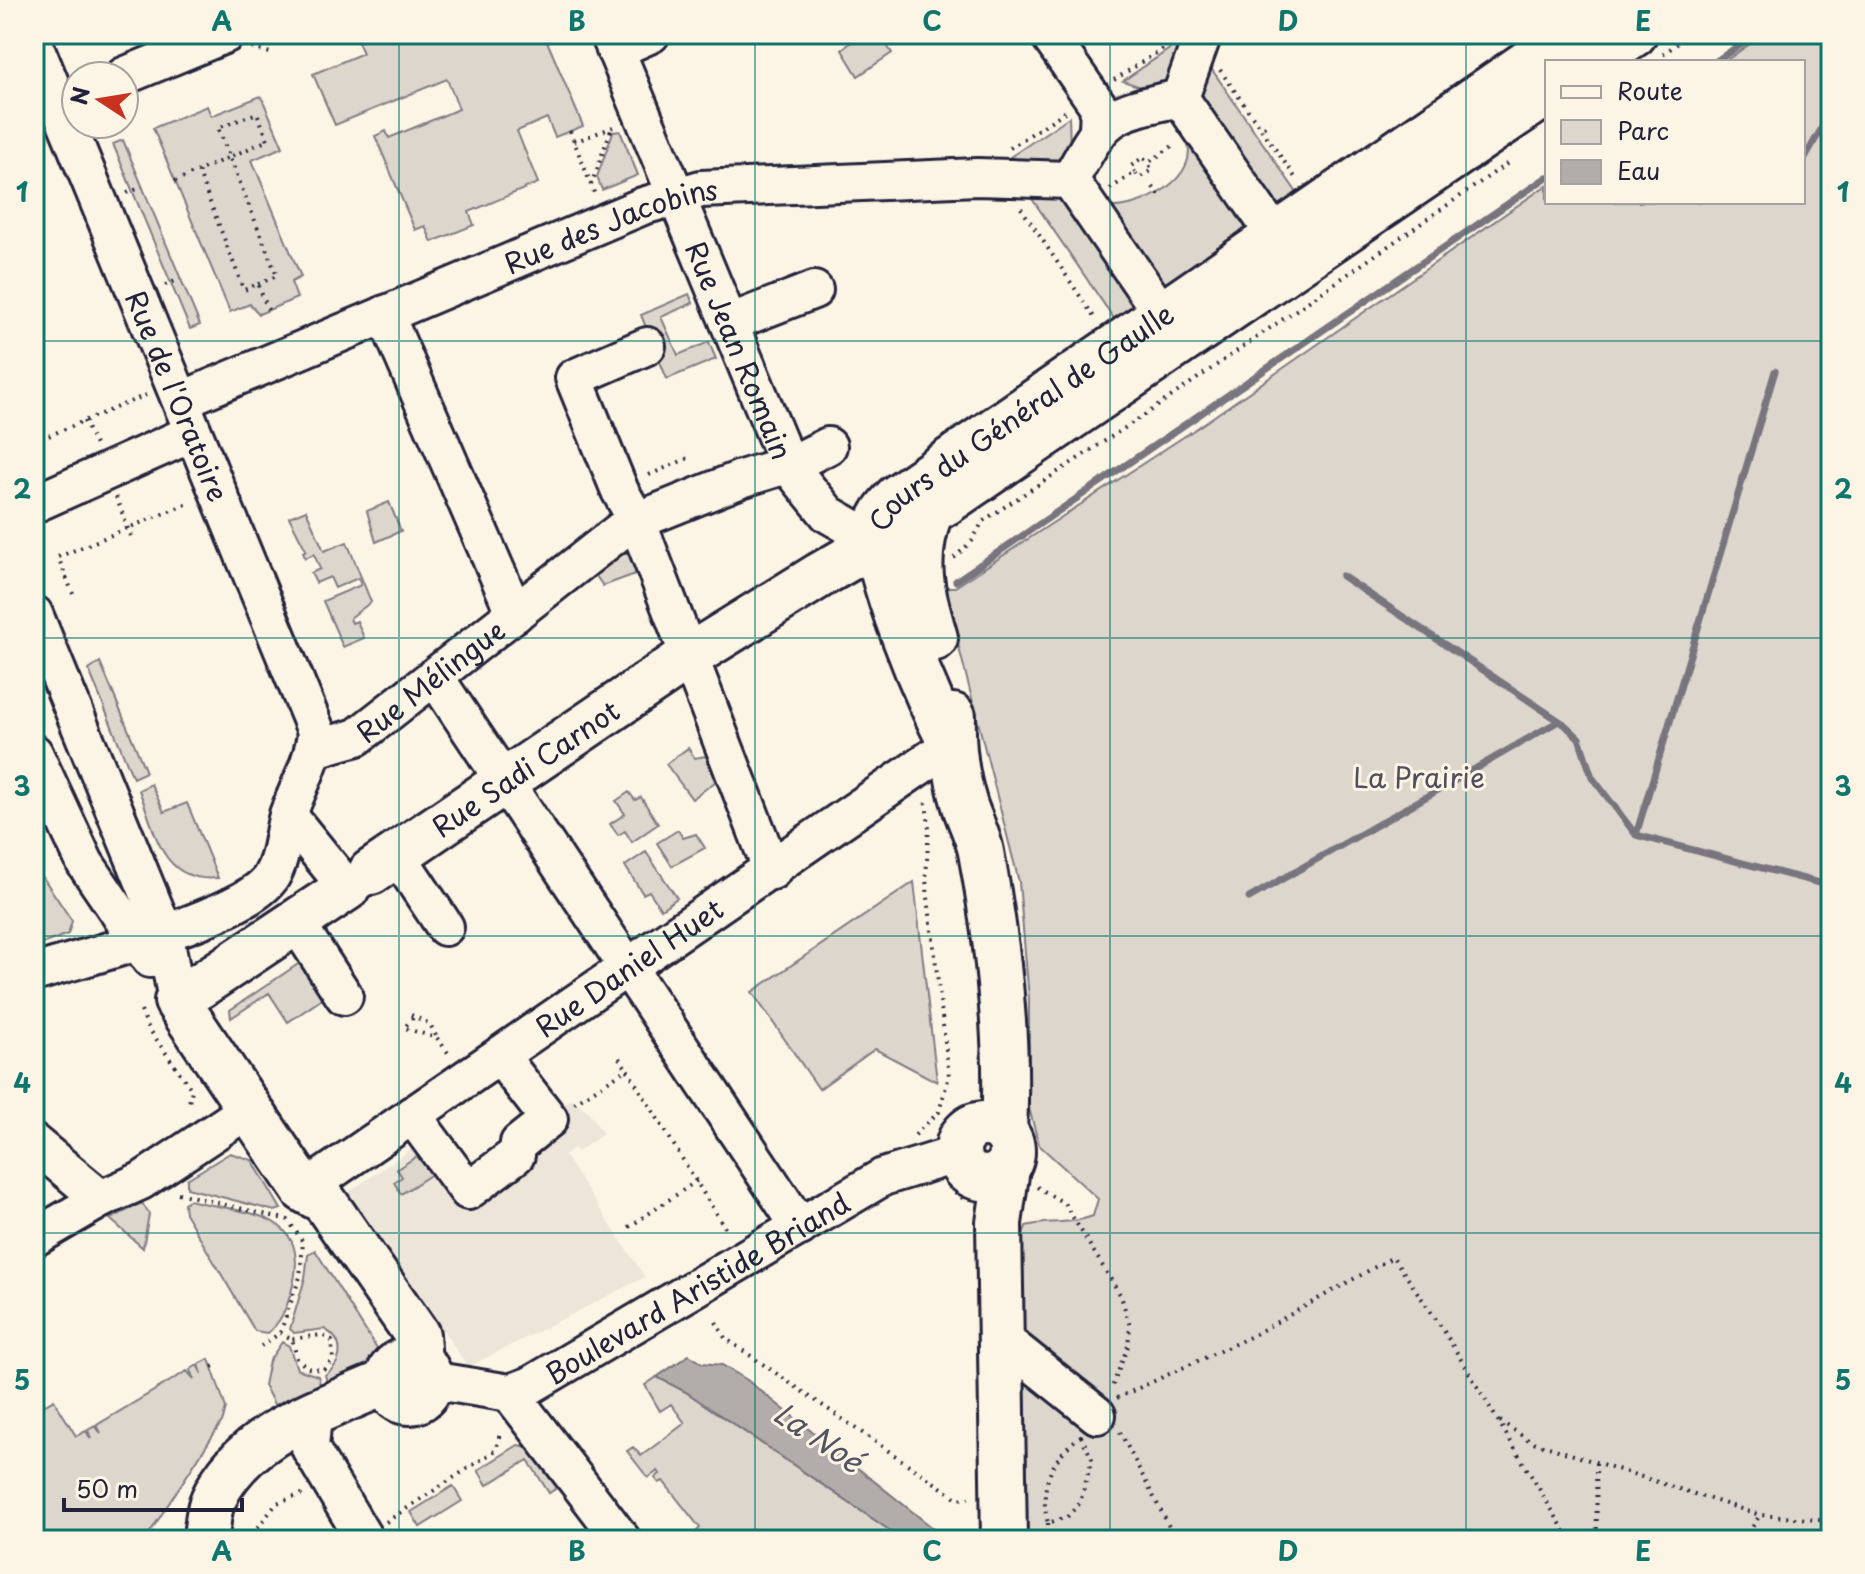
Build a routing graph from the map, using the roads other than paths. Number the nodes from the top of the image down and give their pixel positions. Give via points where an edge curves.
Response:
1 (651, 34) edge
2 (1048, 34) edge
3 (1569, 34) edge
4 (238, 40) edge
5 (612, 42) edge
6 (34, 44) edge
7 (1647, 44) edge
8 (1195, 45) edge
9 (1598, 60) edge
10 (140, 71) edge
11 (1545, 94) edge
12 (1180, 98) junction
13 (56, 105) edge
14 (1101, 107) junction
15 (1070, 180) junction
16 (676, 196) junction
17 (1285, 249) junction
18 (814, 290) dead end
19 (385, 314) junction
20 (729, 323) junction
21 (1171, 328) junction
22 (647, 346) dead end
23 (165, 397) junction
24 (186, 436) dead end
25 (828, 446) dead end
26 (788, 465) junction
27 (34, 504) edge
28 (930, 512) junction
29 (637, 521) junction
30 (877, 542) junction
31 (34, 614) edge
32 (515, 614) junction
33 (688, 657) junction
34 (435, 677) junction
35 (952, 744) junction
36 (315, 749) junction
37 (34, 753) edge
38 (503, 784) junction
39 (288, 815) junction
40 (772, 871) junction
41 (372, 872) junction
42 (296, 922) junction
43 (445, 927) dead end
44 (151, 935) junction
45 (629, 968) junction
46 (34, 973) edge
47 (344, 996) dead end
48 (159, 1006) junction
49 (500, 1056) junction
50 (249, 1109) junction
51 (412, 1115) junction
52 (34, 1143) edge
53 (984, 1173) junction
54 (101, 1199) junction
55 (303, 1209) junction
56 (800, 1227) junction
57 (34, 1238) edge
58 (995, 1312) junction
59 (408, 1377) junction
60 (510, 1393) junction
61 (1108, 1410) road end
62 (312, 1432) junction
63 (984, 1504) edge
64 (353, 1520) edge
65 (219, 1539) edge
66 (622, 1540) edge

1 - 5 street
2 - 14 street
3 - 17 main road, Cours du Général de Gaulle
4 - 10 street
5 - 16 street, Rue Jean Romain
6 - 13 street, Rue de l'Oratoire
7 - 9 main road
8 - 12 street
11 - 17 main road, Cours du Général de Gaulle
12 - 14 street
12 - 17 street
13 - 23 street, Rue de l'Oratoire
14 - 15 street
15 - 16 street, Rue des Jacobins via 977,177 701,189
15 - 21 street
16 - 19 street, Rue des Jacobins
16 - 20 street, Rue Jean Romain
17 - 21 main road, Cours du Général de Gaulle
18 - 20 street
19 - 23 street, Rue des Jacobins
19 - 32 street
20 - 26 street, Rue Jean Romain
21 - 28 main road, Cours du Général de Gaulle
21 - 30 main road, Cours du Général de Gaulle via 897,497 883,512
22 - 29 street via 574,378
23 - 36 street, Rue de l'Oratoire via 307,702 316,731
24 - 27 street
25 - 26 street, Rue Mélingue
26 - 29 street, Rue Mélingue
26 - 30 street, Rue Jean Romain via 828,514
28 - 30 main road, Cours du Général de Gaulle
28 - 35 main road via 920,541 918,579 953,703
29 - 32 street, Rue Mélingue
29 - 33 street
30 - 33 main road, Rue Sadi Carnot
30 - 35 main road via 938,721
31 - 44 street
32 - 34 street, Rue Mélingue
33 - 38 main road, Rue Sadi Carnot
33 - 40 street
34 - 36 street, Rue Mélingue via 357,737
34 - 38 street
35 - 40 street, Rue Daniel Huet
35 - 53 main road via 980,848 997,954 1006,1099
36 - 39 street
37 - 44 street via 96,883
38 - 41 main road, Rue Sadi Carnot
38 - 45 street
39 - 41 street
39 - 44 street via 273,875 258,891 206,917
40 - 45 street, Rue Daniel Huet
41 - 42 main road, Rue Sadi Carnot
41 - 43 street
42 - 47 street
42 - 48 main road, Rue Sadi Carnot
44 - 46 street
44 - 48 street
45 - 49 street, Rue Daniel Huet
45 - 56 street
48 - 50 main road
49 - 51 street, Rue Daniel Huet
49 - 51 street via 549,1119 468,1191
50 - 54 street via 141,1181
50 - 55 main road
51 - 55 street, Rue Daniel Huet
52 - 54 street
53 - 56 street, Boulevard Aristide Briand via 883,1177
53 - 58 main road
54 - 57 street
55 - 59 main road via 324,1201 417,1335
56 - 60 street, Boulevard Aristide Briand
58 - 61 street
58 - 63 main road
59 - 60 street, Boulevard Aristide Briand
59 - 62 main road via 392,1412
60 - 66 street
62 - 64 street
62 - 65 main road via 239,1498

